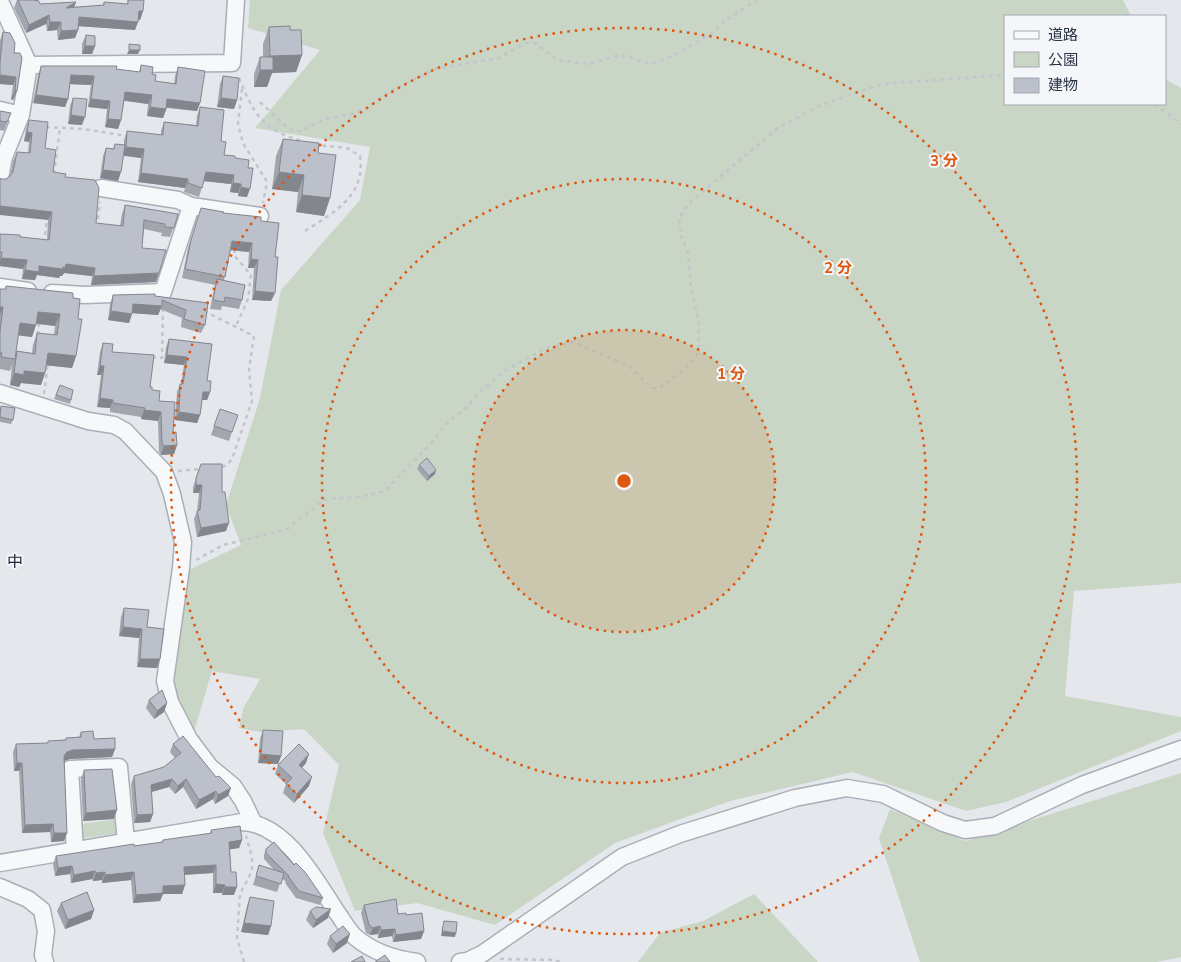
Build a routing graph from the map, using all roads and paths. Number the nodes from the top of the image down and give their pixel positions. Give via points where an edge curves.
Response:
1 (236, 0) edge
2 (756, 0) edge
3 (0, 1) edge
4 (232, 63) junction
5 (29, 65) junction
6 (1004, 76) edge
7 (242, 88) junction
8 (260, 102) dead end
9 (1156, 105) edge
10 (0, 110) edge
11 (21, 115) junction
12 (1181, 124) edge
13 (43, 126) edge
14 (60, 128) junction
15 (132, 137) edge
16 (304, 142) edge
17 (311, 144) edge
18 (53, 176) edge
19 (0, 178) edge
20 (102, 188) joint
21 (191, 206) junction
22 (48, 214) edge
23 (260, 216) joint
24 (305, 231) dead end
25 (96, 236) edge
26 (44, 243) edge
27 (235, 246) edge
28 (0, 287) edge
29 (163, 292) junction
30 (199, 309) edge
31 (39, 321) edge
32 (236, 326) junction
33 (38, 341) edge
34 (143, 356) edge
35 (48, 361) edge
36 (0, 393) edge
37 (42, 407) junction
38 (220, 467) edge
39 (201, 469) edge
40 (164, 472) junction
41 (181, 568) junction
42 (1181, 750) edge
43 (248, 822) junction
44 (126, 842) junction
45 (75, 851) junction
46 (0, 863) edge
47 (0, 888) edge
48 (482, 954) junction
49 (45, 962) edge
50 (244, 962) edge
51 (417, 962) edge
52 (460, 962) edge
53 (561, 962) edge

1 - 4 street
2 - 8 path via 714,32 673,56 652,63 621,56 589,64 557,60 531,42 499,58 435,69 384,94 367,108 325,119 301,131 287,128
3 - 5 street
4 - 5 street
4 - 7 path
5 - 11 street
6 - 41 path via 881,84 818,106 778,128 689,203 680,218 681,236 688,253 690,287 699,323 698,354 685,369 659,388 652,388 630,368 574,342 546,348 506,370 482,390 385,491 359,497 325,499 286,530 223,544
7 - 16 path via 255,113 271,129
7 - 23 path via 238,124 243,143 267,182
9 - 12 path
10 - 11 street
11 - 19 street via 4,158
13 - 14 path
14 - 15 path
14 - 18 path
17 - 24 path via 347,148 360,156 362,168 350,197 332,214
20 - 21 street via 178,200
20 - 25 path
21 - 23 street
21 - 29 street
22 - 26 path
27 - 32 path via 234,255 251,275 248,299
28 - 29 street via 85,295
29 - 34 path via 162,358
30 - 32 path
31 - 33 path
32 - 38 path via 254,336 249,369 252,401 232,459 227,466
35 - 37 path
36 - 37 street
37 - 40 street via 114,425 125,431
39 - 40 path
40 - 41 street via 183,542
41 - 43 street via 165,681 170,702 189,739 210,767 233,786 243,801
42 - 48 street via 1082,786 996,826 964,830 942,823 883,794 847,788 795,798 680,834 622,857
43 - 44 street
43 - 50 path via 252,871 240,894 237,938
43 - 51 street via 288,844 352,934 385,955
44 - 45 street
44 - 45 street via 119,767 70,769
45 - 46 street
47 - 49 street via 28,899 42,910 46,932
48 - 52 street
48 - 53 path via 490,959

